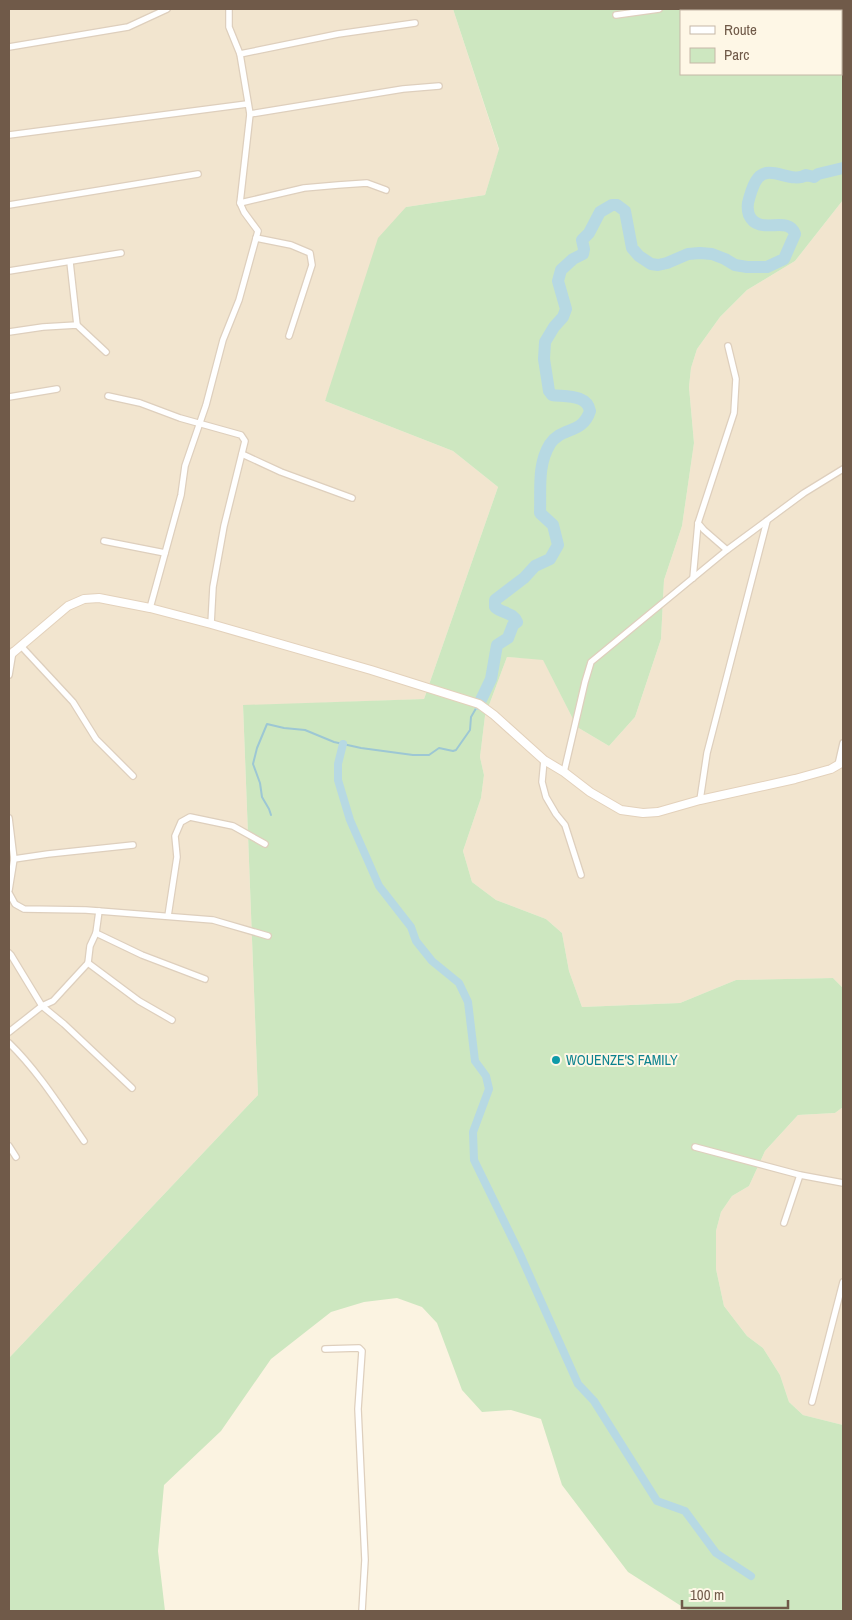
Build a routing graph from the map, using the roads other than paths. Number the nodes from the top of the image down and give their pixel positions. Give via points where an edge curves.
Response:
1 (167, 9) edge
2 (229, 9) edge
3 (659, 9) edge
4 (616, 15) dead end
5 (415, 23) dead end
6 (9, 46) edge
7 (240, 54) junction
8 (439, 86) dead end
9 (247, 104) junction
10 (250, 114) junction
11 (9, 135) edge
12 (198, 174) dead end
13 (386, 190) dead end
14 (240, 203) junction
15 (9, 205) edge
16 (256, 238) junction
17 (121, 253) dead end
18 (70, 262) junction
19 (9, 271) edge
20 (77, 325) junction
21 (9, 332) edge
22 (288, 336) dead end
23 (728, 346) dead end
24 (106, 352) dead end
25 (57, 389) dead end
26 (9, 396) edge
27 (108, 396) dead end
28 (199, 422) junction
29 (242, 454) junction
30 (843, 469) edge
31 (352, 498) dead end
32 (767, 521) junction
33 (698, 523) junction
34 (104, 541) dead end
35 (727, 550) junction
36 (165, 554) junction
37 (693, 578) junction
38 (150, 608) junction
39 (210, 624) junction
40 (21, 646) junction
41 (11, 654) edge
42 (9, 675) edge
43 (843, 743) edge
44 (544, 760) junction
45 (841, 764) edge
46 (564, 772) junction
47 (133, 776) dead end
48 (700, 800) junction
49 (9, 818) edge
50 (265, 844) dead end
51 (133, 845) dead end
52 (14, 859) junction
53 (581, 875) dead end
54 (9, 892) edge
55 (100, 911) junction
56 (168, 916) junction
57 (96, 933) junction
58 (268, 936) dead end
59 (9, 953) edge
60 (88, 963) junction
61 (204, 979) dead end
62 (42, 1006) junction
63 (172, 1020) dead end
64 (9, 1032) edge
65 (9, 1043) edge
66 (132, 1088) dead end
67 (84, 1141) dead end
68 (9, 1146) edge
69 (695, 1148) dead end
70 (16, 1157) dead end
71 (800, 1175) junction
72 (843, 1183) edge
73 (784, 1223) dead end
74 (843, 1282) edge
75 (324, 1349) dead end
76 (812, 1402) dead end
77 (362, 1611) edge

1 - 6 street via 128,27
2 - 7 street via 229,27
3 - 4 street
5 - 7 street via 338,34
7 - 9 street
8 - 10 street
9 - 10 street
9 - 11 street
10 - 14 street
12 - 15 street
13 - 14 street via 367,183 304,188
14 - 16 street via 258,231
16 - 22 street via 291,245 310,253 312,265
16 - 28 street
17 - 18 street
18 - 19 street
18 - 20 street
20 - 21 street
20 - 24 street
23 - 33 street via 736,379 734,413
25 - 26 street
27 - 28 street
28 - 29 street via 242,435 245,441
28 - 36 street via 185,466 182,495
29 - 31 street
29 - 39 street via 213,587
30 - 32 street
32 - 35 street
32 - 48 street via 707,753
33 - 35 street
33 - 37 street
34 - 36 street
35 - 37 street
36 - 38 street
37 - 46 street via 591,662
38 - 39 main road
38 - 40 main road via 84,598 68,606
39 - 44 main road via 479,704
40 - 41 main road
40 - 47 street via 72,702 96,739
41 - 42 street
43 - 45 street
44 - 46 main road
44 - 53 street via 542,782 546,797 565,825
45 - 48 main road via 795,780
46 - 48 main road via 622,810 658,812
49 - 52 street
50 - 56 street via 233,826 190,817 181,822 175,836 177,857
51 - 52 street
52 - 54 street
54 - 55 street via 15,904 24,909
55 - 56 street
55 - 57 street
56 - 58 street via 213,920
57 - 60 street
57 - 61 street
59 - 62 street
60 - 62 street via 53,1001
60 - 63 street via 139,1001
62 - 64 street
62 - 66 street
65 - 67 street
68 - 70 street
69 - 71 street
71 - 72 street
71 - 73 street
74 - 76 street
75 - 77 street via 359,1348 362,1351 358,1409 365,1560

